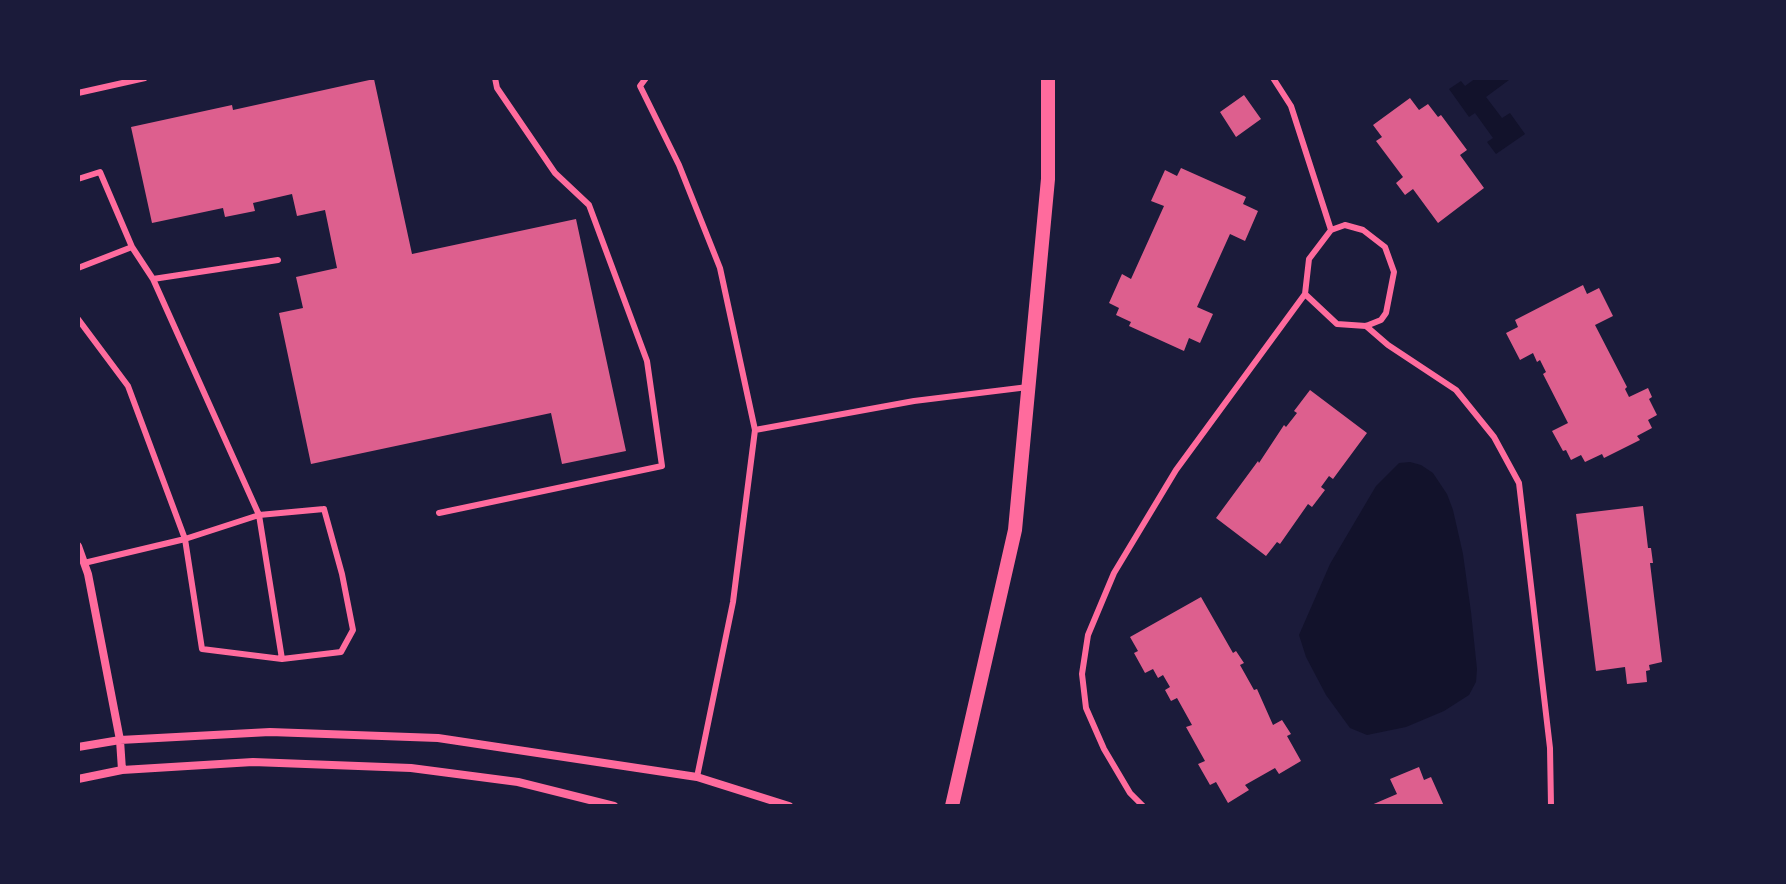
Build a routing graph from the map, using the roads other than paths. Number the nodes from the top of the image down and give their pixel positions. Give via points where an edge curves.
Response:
1 (145, 78) edge
2 (495, 78) edge
3 (646, 78) edge
4 (1048, 78) edge
5 (1273, 78) edge
6 (78, 93) edge
7 (78, 179) edge
8 (1331, 230) junction
9 (132, 247) junction
10 (278, 260) dead end
11 (78, 268) edge
12 (153, 279) junction
13 (1305, 294) junction
14 (78, 319) edge
15 (1366, 326) junction
16 (1028, 387) junction
17 (755, 430) junction
18 (439, 513) dead end
19 (259, 515) junction
20 (185, 539) junction
21 (78, 546) edge
22 (84, 563) junction
23 (282, 659) junction
24 (120, 740) junction
25 (78, 747) edge
26 (122, 770) junction
27 (697, 777) junction
28 (78, 779) edge
29 (614, 806) edge
30 (789, 806) edge
31 (952, 806) edge
32 (1143, 806) edge
33 (1551, 806) edge

1 - 6 lane
2 - 18 lane via 555,173 589,205 647,361 662,466
3 - 17 lane via 640,86 720,268
4 - 16 street via 1048,179
5 - 8 lane via 1291,106
7 - 9 lane via 100,172
8 - 13 lane via 1309,259
8 - 15 lane via 1345,225 1363,230 1385,247 1390,259 1394,272 1386,313
9 - 11 lane
9 - 12 lane
10 - 12 lane
12 - 19 lane
13 - 15 lane via 1337,324
13 - 32 lane via 1176,470 1114,573 1088,635 1082,674 1086,708 1104,749
14 - 20 lane via 128,386
15 - 33 lane via 1456,390 1494,437 1519,483 1550,748
16 - 17 lane
16 - 31 street via 1015,530
17 - 27 lane via 733,602
19 - 20 lane
19 - 23 lane
19 - 23 lane via 324,509 353,630 341,652
20 - 22 lane
20 - 23 lane via 202,649
21 - 22 street
22 - 24 street
24 - 25 street
24 - 26 street
24 - 27 street via 270,732 438,738
26 - 28 street
26 - 29 street via 253,762 411,768 518,782
27 - 30 street

